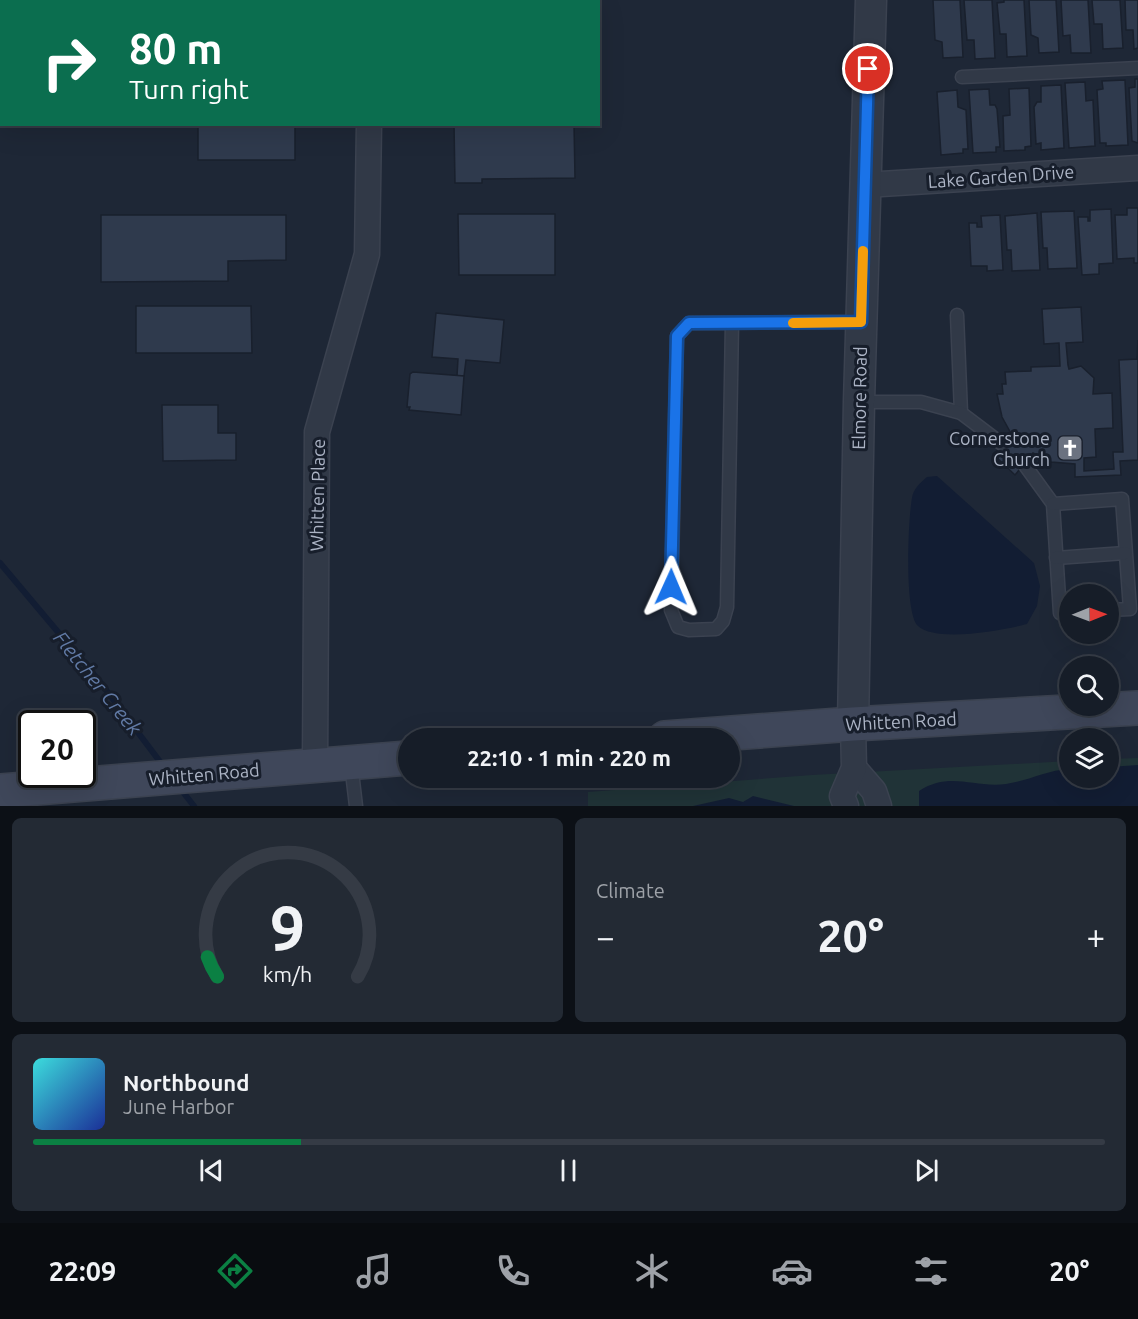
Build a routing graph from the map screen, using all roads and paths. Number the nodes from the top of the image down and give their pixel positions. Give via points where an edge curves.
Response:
1 (871, 0) edge
2 (1138, 68) edge
3 (962, 77) dead end
4 (369, 126) edge
5 (1138, 168) edge
6 (865, 185) junction
7 (957, 315) dead end
8 (861, 322) junction
9 (732, 323) junction
10 (859, 402) junction
11 (961, 413) junction
12 (1002, 444) dead end
13 (1024, 464) dead end
14 (1053, 504) junction
15 (1125, 553) junction
16 (1056, 558) junction
17 (1059, 599) edge
18 (1119, 610) edge
19 (1138, 708) edge
20 (853, 723) junction
21 (740, 732) edge
22 (398, 759) edge
23 (351, 762) junction
24 (315, 765) junction
25 (854, 768) junction
26 (0, 791) edge
27 (356, 806) edge
28 (846, 806) edge
29 (879, 806) edge

1 - 6 street, Elmore Road
2 - 3 lane
4 - 24 street, Whitten Place via 367,254 317,432
5 - 6 street, Lake Garden Drive
6 - 8 street, Elmore Road
7 - 11 lane
8 - 9 lane
8 - 10 street, Elmore Road
9 - 9 lane via 689,323 677,336 671,610 678,627 689,630 716,629 727,607
10 - 11 lane via 921,402
10 - 20 street, Elmore Road
11 - 12 lane
13 - 14 lane
14 - 15 lane via 1122,499
14 - 16 lane
15 - 16 lane
15 - 18 lane via 1130,609
16 - 17 lane
19 - 20 main road, Whitten Road
20 - 21 main road, Whitten Road
20 - 25 street
22 - 23 main road, Whitten Road
23 - 24 main road, Whitten Road
23 - 27 lane
24 - 26 main road, Whitten Road
25 - 28 street via 842,796
25 - 29 street via 874,791

